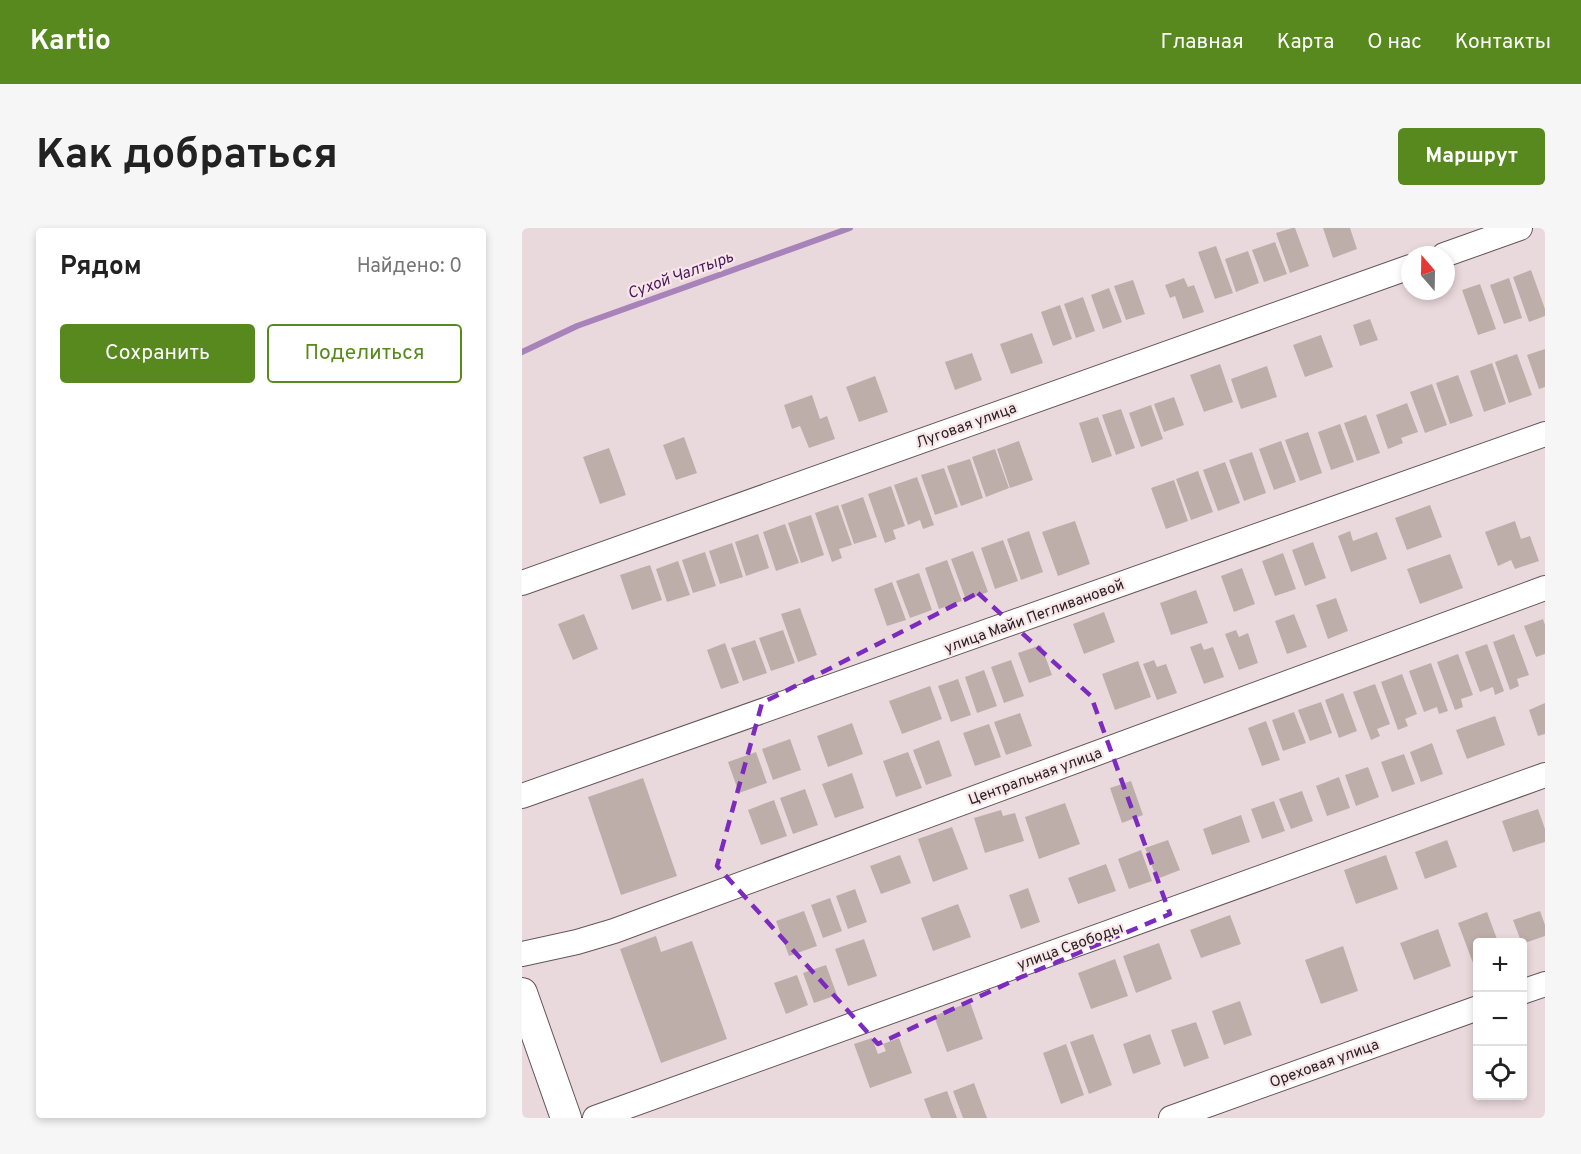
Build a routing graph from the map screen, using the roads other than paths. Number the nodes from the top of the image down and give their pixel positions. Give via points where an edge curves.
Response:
1 (1520, 228) edge
2 (1455, 251) edge
3 (1401, 270) edge
4 (1545, 434) edge
5 (522, 583) edge
6 (1545, 588) edge
7 (1545, 775) edge
8 (522, 796) edge
9 (522, 954) edge
10 (1545, 984) edge
11 (1527, 990) edge
12 (522, 993) edge
13 (1473, 1010) edge
14 (522, 1037) edge
15 (550, 1118) edge
16 (566, 1118) edge
17 (595, 1118) edge
18 (1171, 1118) edge

1 - 2 street
3 - 5 street, Луговая улица
4 - 8 street, улица Майи Пегливановой
6 - 9 street, Центральная улица via 614,931
7 - 17 street, улица Свободы
10 - 11 street
12 - 16 main road
13 - 18 street, Ореховая улица
14 - 15 main road

